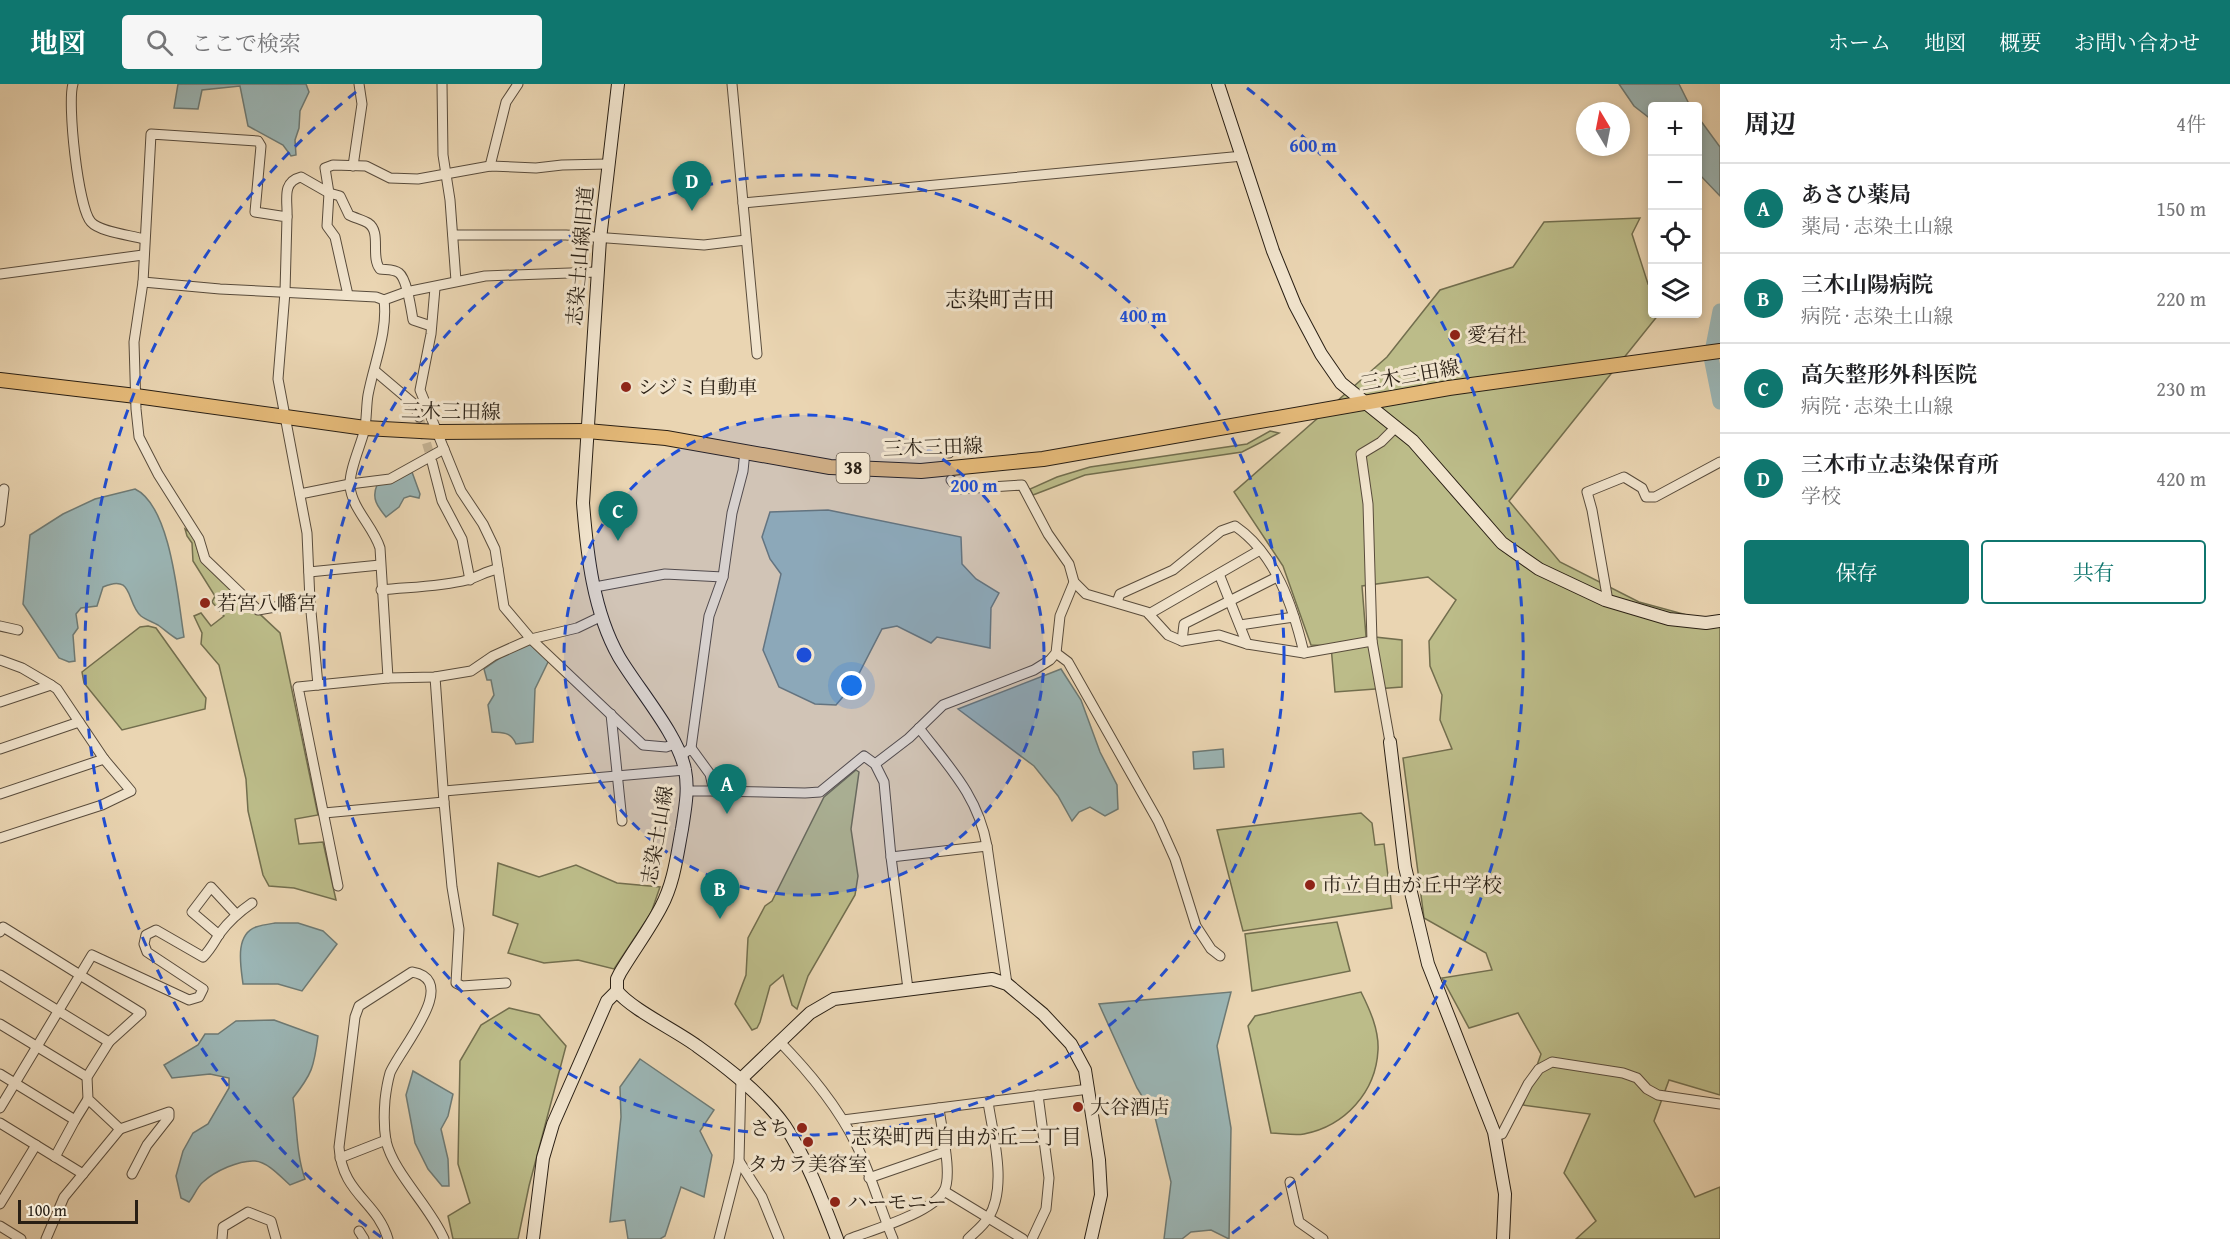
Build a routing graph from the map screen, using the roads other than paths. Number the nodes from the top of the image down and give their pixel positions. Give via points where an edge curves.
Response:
1 (73, 84) edge
2 (359, 84) edge
3 (442, 84) edge
4 (518, 84) edge
5 (618, 84) edge
6 (732, 84) edge
7 (1218, 84) edge
8 (1243, 156) junction
9 (608, 164) junction
10 (353, 166) junction
11 (490, 166) junction
12 (446, 174) junction
13 (329, 193) junction
14 (743, 203) junction
15 (287, 217) junction
16 (453, 235) junction
17 (144, 239) junction
18 (600, 239) junction
19 (747, 240) junction
20 (142, 255) junction
21 (597, 272) junction
22 (0, 274) edge
23 (456, 281) junction
24 (142, 282) junction
25 (435, 288) junction
26 (285, 292) junction
27 (406, 292) junction
28 (348, 296) junction
29 (384, 300) junction
30 (432, 326) junction
31 (1720, 351) edge
32 (757, 354) dead end
33 (375, 371) junction
34 (0, 380) edge
35 (136, 396) junction
36 (1364, 402) junction
37 (419, 417) tunnel mouth
38 (286, 419) junction
39 (1395, 428) junction
40 (365, 429) junction
41 (587, 431) junction
42 (438, 432) junction
43 (444, 449) junction
44 (745, 451) junction
45 (432, 462) tunnel mouth
46 (1720, 462) edge
47 (951, 480) dead end
48 (350, 484) junction
49 (4, 489) dead end
50 (300, 494) junction
51 (0, 517) edge
52 (1260, 550) junction
53 (380, 565) junction
54 (498, 569) junction
55 (309, 572) junction
56 (1219, 574) junction
57 (723, 577) junction
58 (1277, 577) junction
59 (470, 579) junction
60 (1074, 582) junction
61 (595, 587) junction
62 (381, 590) junction
63 (1231, 600) junction
64 (310, 601) junction
65 (1608, 601) junction
66 (1116, 602) junction
67 (1149, 614) junction
68 (602, 616) junction
69 (1294, 616) junction
70 (1720, 621) edge
71 (1240, 625) junction
72 (0, 626) edge
73 (18, 630) dead end
74 (531, 639) junction
75 (1182, 641) junction
76 (1372, 641) junction
77 (1247, 644) junction
78 (1056, 653) junction
79 (1304, 653) junction
80 (0, 660) edge
81 (435, 677) junction
82 (388, 678) junction
83 (51, 685) junction
84 (318, 685) junction
85 (0, 702) edge
86 (611, 714) junction
87 (79, 722) junction
88 (919, 728) junction
89 (1390, 742) joint
90 (0, 749) edge
91 (682, 749) junction
92 (104, 759) junction
93 (875, 764) junction
94 (686, 770) junction
95 (617, 775) junction
96 (444, 791) junction
97 (687, 791) junction
98 (714, 791) junction
99 (0, 794) edge
100 (444, 802) junction
101 (324, 813) junction
102 (622, 821) dead end
103 (0, 838) edge
104 (987, 846) junction
105 (891, 857) junction
106 (338, 886) dead end
107 (252, 903) dead end
108 (236, 914) junction
109 (0, 932) edge
110 (219, 935) junction
111 (1220, 956) dead end
112 (0, 975) edge
113 (80, 976) junction
114 (506, 983) dead end
115 (1007, 984) junction
116 (908, 989) junction
117 (617, 991) junction
118 (59, 1011) junction
119 (0, 1024) edge
120 (779, 1041) junction
121 (109, 1042) junction
122 (37, 1048) junction
123 (0, 1074) edge
124 (87, 1077) junction
125 (741, 1079) junction
126 (15, 1084) junction
127 (1089, 1089) junction
128 (1038, 1095) junction
129 (88, 1099) junction
130 (988, 1102) junction
131 (1720, 1104) edge
132 (0, 1108) edge
133 (939, 1108) junction
134 (75, 1120) junction
135 (843, 1120) junction
136 (0, 1123) edge
137 (120, 1129) junction
138 (1495, 1136) junction
139 (386, 1140) junction
140 (36, 1145) junction
141 (944, 1152) junction
142 (55, 1157) junction
143 (340, 1158) junction
144 (739, 1161) junction
145 (83, 1174) junction
146 (132, 1174) dead end
147 (869, 1178) junction
148 (1290, 1182) dead end
149 (944, 1191) junction
150 (0, 1204) edge
151 (988, 1218) junction
152 (886, 1224) junction
153 (0, 1226) edge
154 (722, 1236) edge
155 (21, 1239) edge
156 (46, 1239) edge
157 (222, 1239) edge
158 (276, 1239) edge
159 (387, 1239) edge
160 (444, 1239) edge
161 (533, 1239) edge
162 (779, 1239) edge
163 (837, 1239) edge
164 (849, 1239) edge
165 (893, 1239) edge
166 (968, 1239) edge
167 (1023, 1239) edge
168 (1032, 1239) edge
169 (1091, 1239) edge
170 (1323, 1239) edge
171 (1503, 1239) edge

1 - 17 street via 75,160 84,211 97,228
2 - 10 street via 362,104
3 - 12 street
4 - 11 street via 506,102
5 - 9 street, 志染土山線旧道
6 - 14 street
7 - 8 street
8 - 14 street
8 - 36 street via 1295,305 1341,383
9 - 11 street
9 - 18 street, 志染土山線旧道
10 - 12 street via 366,166 390,178
10 - 13 street via 326,168
11 - 12 street
12 - 16 street
13 - 15 street via 297,177 286,194
13 - 27 street via 340,195 349,215 368,223 375,239 376,264 380,269 401,274
13 - 28 street via 327,226 335,237
14 - 19 street
15 - 17 street via 255,212 261,146 258,141 151,134
15 - 26 street
16 - 18 street via 566,235
16 - 23 street
17 - 20 street
18 - 19 street via 704,245
18 - 21 street, 志染土山線旧道
19 - 32 street
20 - 22 street
20 - 24 street
21 - 23 street via 485,276
21 - 41 street, 志染土山線旧道
23 - 25 street
24 - 26 street
24 - 35 street via 134,342
25 - 27 street
25 - 30 street
26 - 28 street
26 - 38 street via 278,379
27 - 29 street
27 - 30 street via 413,320
28 - 29 street
29 - 33 street via 386,313
30 - 42 street via 420,390
31 - 36 main road, 三木三田線 / 38
33 - 37 street via 414,404
33 - 40 street
34 - 35 main road, 三木三田線 / 38
35 - 38 main road, 三木三田線 / 38
35 - 64 street via 139,436 199,539 205,559 258,610
36 - 39 street
36 - 44 main road, 三木三田線 / 38 via 1043,459 921,471 830,467
38 - 40 main road, 三木三田線 / 38
38 - 50 street
39 - 65 street via 1413,441 1502,543 1539,569
39 - 76 street via 1361,454 1368,504
40 - 42 main road, 三木三田線 / 38
40 - 48 street
41 - 42 main road, 三木三田線 / 38
41 - 44 main road, 三木三田線 / 38
41 - 61 street, 志染土山線 via 583,503
42 - 43 street
43 - 48 street via 390,479
43 - 54 street via 461,491 495,549
44 - 57 street
45 - 59 street via 442,501 462,539
46 - 65 street via 1655,497 1646,497 1642,488 1624,477 1587,492
47 - 60 street via 959,489 1022,485 1069,564
48 - 50 street
48 - 53 street via 353,499 375,534
49 - 51 street
50 - 55 street
52 - 56 street
52 - 58 street
52 - 66 street via 1235,526 1221,531 1173,570 1120,594
53 - 55 street
53 - 62 street
54 - 59 street
54 - 74 street via 504,607
55 - 64 street
56 - 63 street
56 - 67 street
57 - 61 street via 665,574
57 - 91 street via 709,616
58 - 63 street
58 - 69 street
59 - 62 street
60 - 66 street via 1086,594
60 - 78 street via 1060,615
61 - 68 street, 志染土山線
62 - 82 street
63 - 71 street
63 - 75 street via 1184,624
64 - 84 street
65 - 70 street via 1670,619
66 - 67 street
67 - 75 street via 1168,635
68 - 74 street via 577,628
68 - 91 street, 志染土山線 via 619,656
69 - 71 street
69 - 79 street
71 - 77 street
72 - 73 street
74 - 81 street via 471,671
74 - 86 street
75 - 77 street via 1219,635
76 - 79 street
76 - 89 street
77 - 79 street
78 - 88 street via 1034,670 943,705
78 - 111 street via 1068,662 1158,821 1175,859 1196,926
80 - 83 street
81 - 82 street
81 - 96 street
82 - 84 street
83 - 85 street
83 - 87 street
84 - 101 street via 298,687
86 - 91 street via 643,745
86 - 95 street
87 - 90 street
87 - 92 street
88 - 93 street
88 - 104 street via 970,795
89 - 138 street via 1405,867 1428,964
91 - 94 street, 志染土山線
91 - 98 street via 710,774
92 - 99 street
92 - 103 street via 131,791 102,805
93 - 98 street via 864,756 820,792
93 - 105 street via 884,782
94 - 95 street
94 - 97 street, 志染土山線
95 - 96 street
95 - 102 street
96 - 100 street
97 - 98 street
97 - 117 street, 志染土山線 via 668,892 620,973
100 - 101 street
100 - 114 street via 459,929 456,983
101 - 106 street
104 - 105 street
104 - 115 street
105 - 116 street
107 - 108 street
108 - 110 street
108 - 110 street via 210,887 192,912
109 - 113 street via 3,927
110 - 113 street via 203,957 156,930 146,935 147,952 203,989 200,997 189,1000 92,956
112 - 118 street
113 - 118 street
113 - 121 street via 141,1013
115 - 116 street via 992,979
115 - 127 street via 1071,1044 1085,1070
116 - 120 street via 834,999 810,1013
117 - 125 street
117 - 161 street, 志染土山線 via 607,1001 553,1124 543,1158
118 - 121 street
118 - 122 street
119 - 122 street
120 - 125 street
120 - 135 street via 810,1074
121 - 124 street
122 - 124 street
122 - 126 street
123 - 126 street
124 - 129 street
125 - 144 street
125 - 163 street via 784,1125 808,1166
126 - 132 street
126 - 134 street
127 - 128 street
127 - 169 street via 1101,1195
128 - 130 street
128 - 168 street via 1049,1178 1046,1209
129 - 134 street
129 - 137 street
130 - 133 street
130 - 151 street via 999,1178
131 - 138 street via 1658,1095 1623,1073 1552,1062 1539,1069 1502,1134
133 - 135 street
133 - 141 street
134 - 142 street
135 - 147 street
136 - 140 street
137 - 145 street
137 - 146 street via 169,1112
138 - 171 street via 1505,1194
139 - 143 street
139 - 143 street via 385,1100 390,1073 423,1017 432,991 423,974 412,972 359,1006
139 - 160 street via 393,1158
140 - 142 street
140 - 150 street
141 - 147 street
141 - 149 street
142 - 145 street
143 - 159 street via 357,1195 380,1218
144 - 154 street
144 - 162 street via 762,1197
145 - 156 street via 64,1197
147 - 152 street
148 - 170 street via 1299,1222
149 - 151 street
149 - 152 street via 925,1209
151 - 166 street
151 - 167 street
152 - 164 street
152 - 165 street
153 - 155 street
157 - 158 street via 223,1227 248,1212 271,1221

